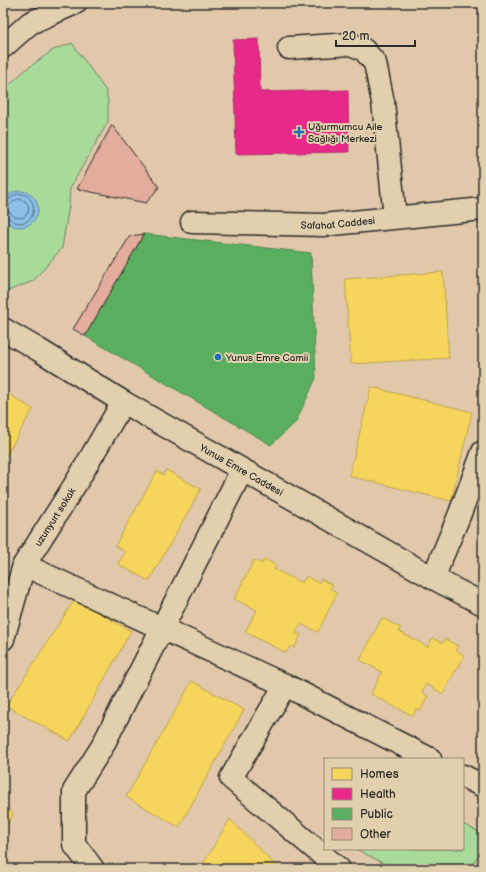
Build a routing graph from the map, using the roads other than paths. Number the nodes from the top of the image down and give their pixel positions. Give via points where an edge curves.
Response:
1 (75, 3) edge
2 (3, 47) edge
3 (289, 48) dead end
4 (483, 209) edge
5 (395, 217) junction
6 (192, 222) dead end
7 (3, 329) edge
8 (123, 402) junction
9 (483, 452) edge
10 (242, 470) junction
11 (24, 565) junction
12 (433, 578) junction
13 (483, 604) edge
14 (161, 629) junction
15 (3, 639) edge
16 (285, 685) junction
17 (428, 758) edge
18 (464, 776) edge
19 (483, 786) edge
20 (93, 869) edge
21 (340, 869) edge

1 - 2 street via 30,23
3 - 5 street via 351,44 364,50 375,63 383,102
4 - 5 street, Safahat Caddesi
5 - 6 street, Safahat Caddesi via 324,224
7 - 8 street, Yunus Emre Caddesi
8 - 10 street, Yunus Emre Caddesi
8 - 11 street, uzunyurt sokak
9 - 12 street
10 - 12 street, Yunus Emre Caddesi
10 - 14 street
11 - 14 street
11 - 15 street, uzunyurt sokak
12 - 13 street, Yunus Emre Caddesi
14 - 16 street
14 - 20 street via 102,747 74,791 74,844
16 - 17 street
16 - 21 street via 231,778
18 - 19 street

